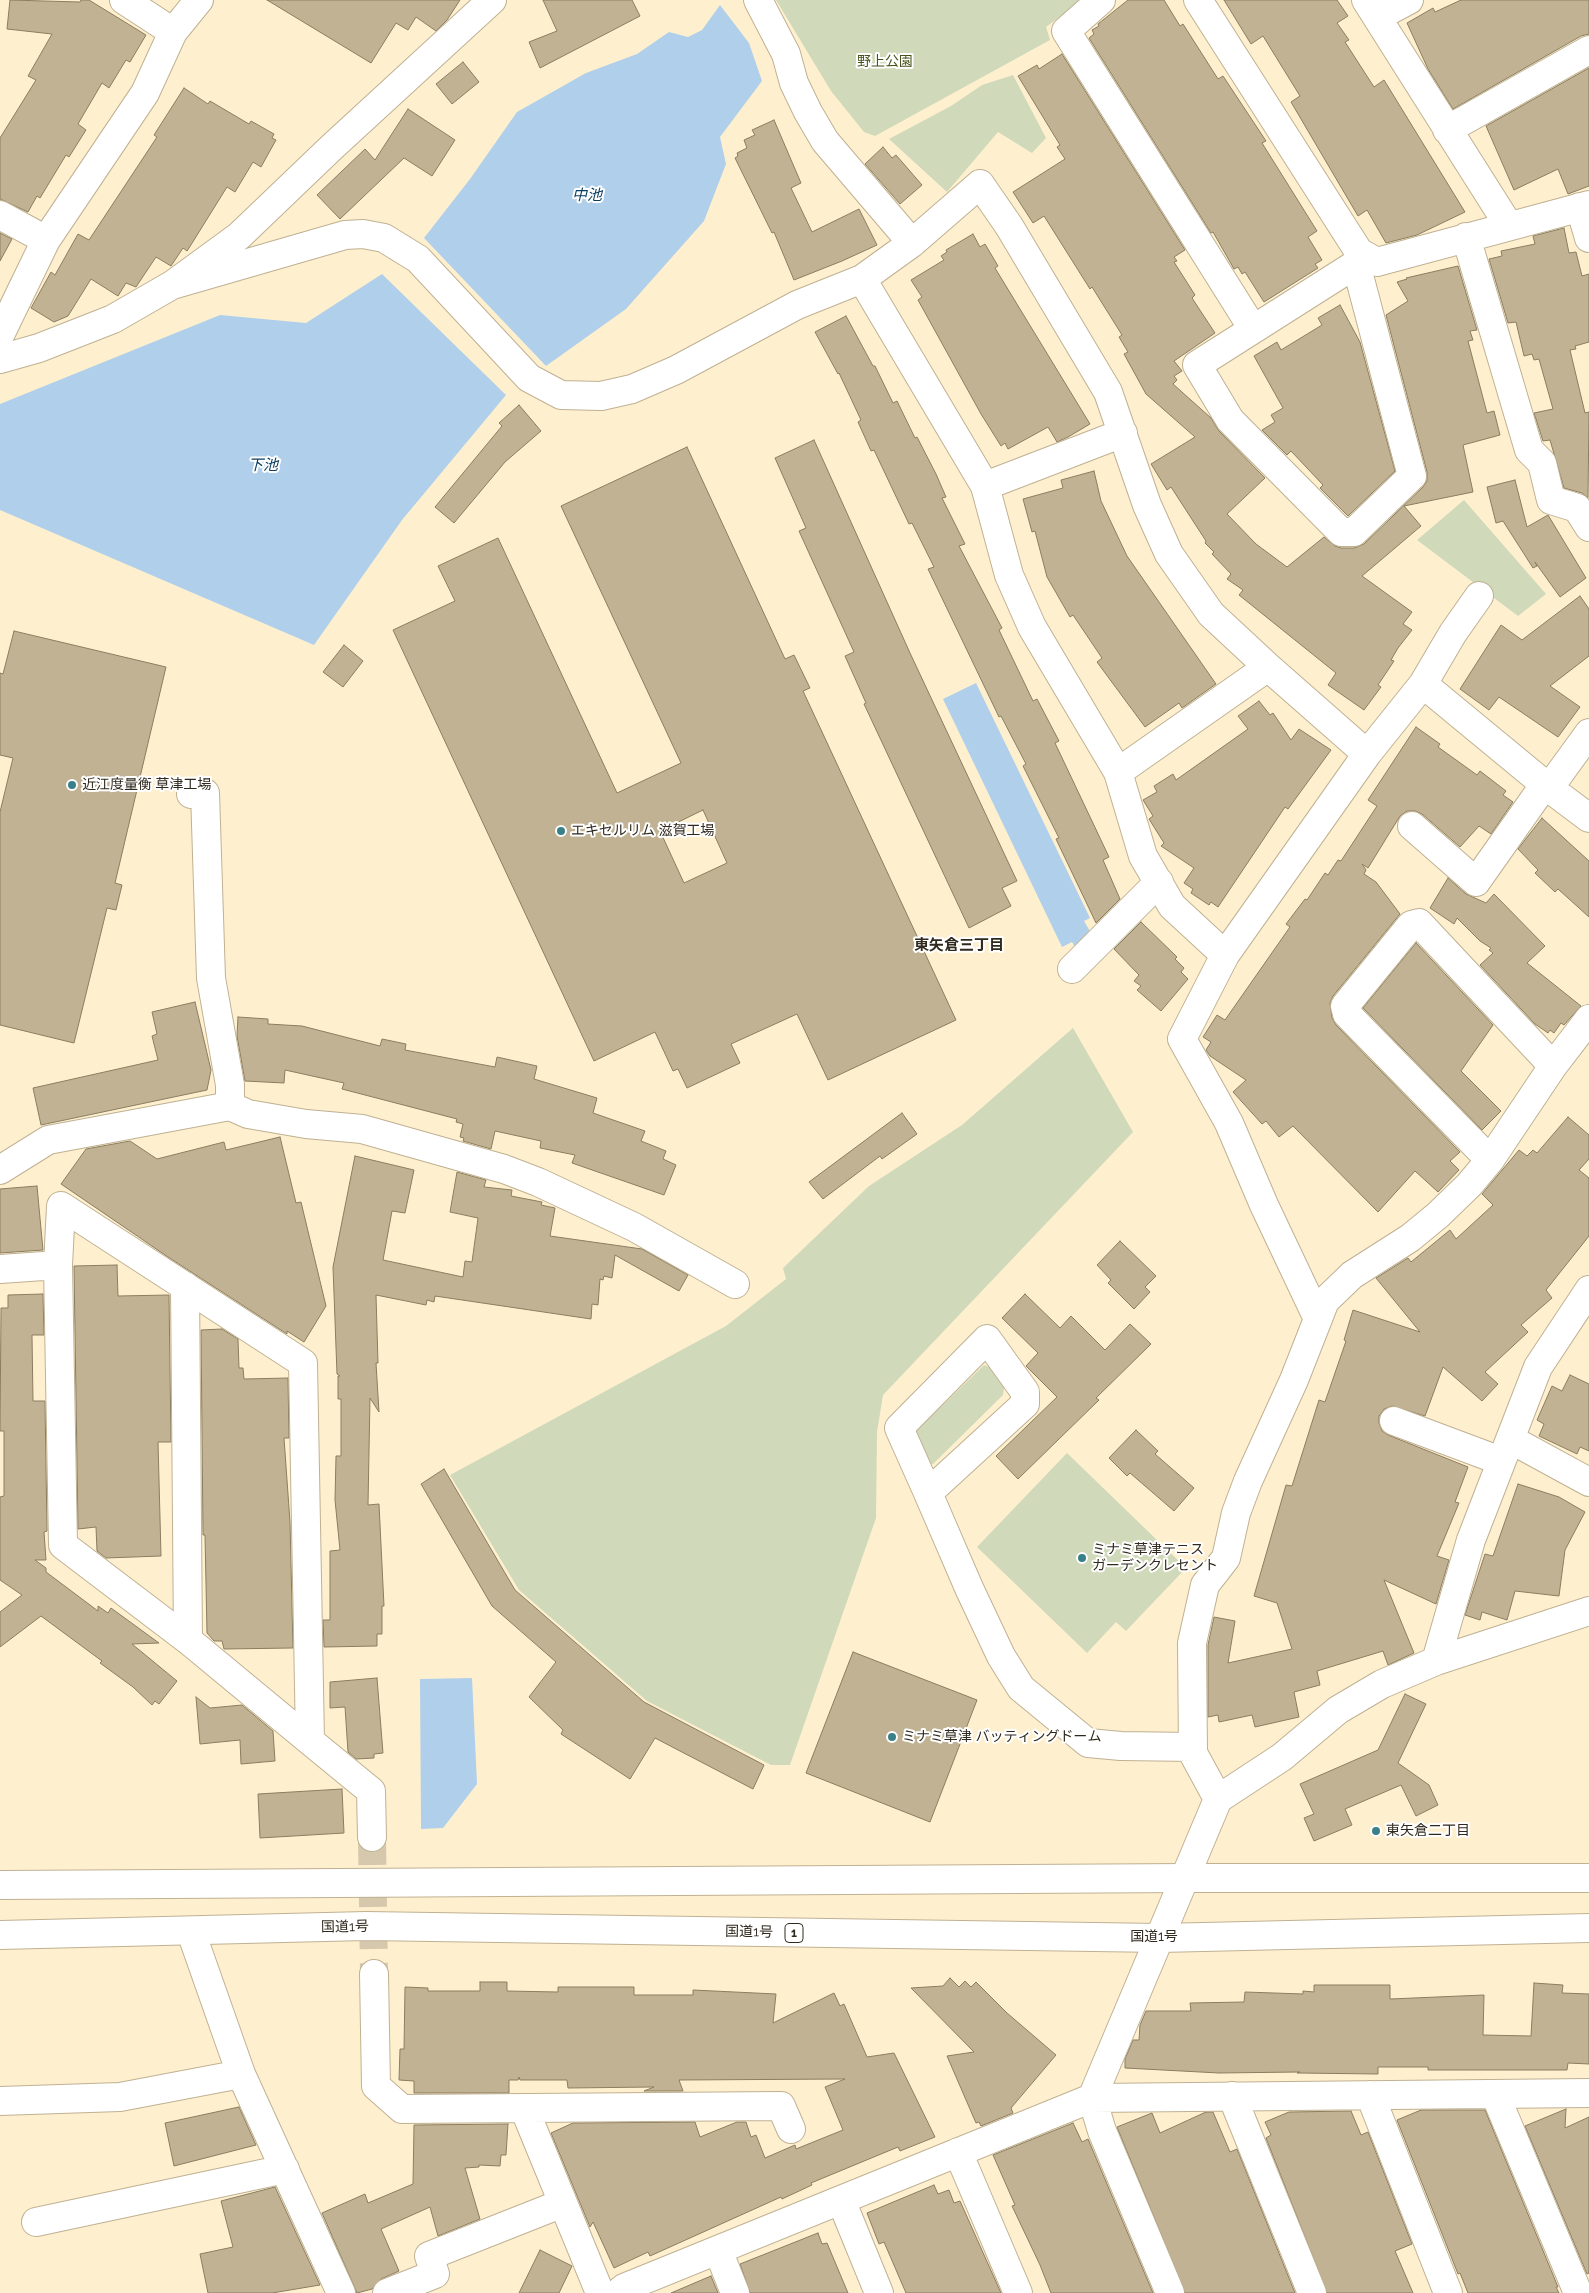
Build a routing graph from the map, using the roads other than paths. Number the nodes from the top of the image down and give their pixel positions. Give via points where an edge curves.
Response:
1 (124, 0) edge
2 (199, 0) edge
3 (492, 0) edge
4 (758, 0) edge
5 (1101, 0) edge
6 (1198, 0) edge
7 (1409, 0) edge
8 (1371, 8) edge
9 (173, 32) junction
10 (1589, 50) edge
11 (1447, 130) junction
12 (1585, 206) edge
13 (0, 215) edge
14 (1509, 226) junction
15 (1466, 237) junction
16 (1589, 238) edge
17 (46, 240) junction
18 (912, 243) junction
19 (1358, 258) junction
20 (862, 279) junction
21 (172, 285) junction
22 (1253, 329) junction
23 (0, 335) edge
24 (0, 359) edge
25 (1122, 433) junction
26 (985, 486) junction
27 (1589, 527) edge
28 (1479, 596) dead end
29 (1268, 667) junction
30 (1423, 684) junction
31 (1589, 734) edge
32 (1366, 754) junction
33 (1118, 772) junction
34 (1547, 786) junction
35 (191, 794) dead end
36 (1589, 818) edge
37 (1412, 826) dead end
38 (1159, 882) junction
39 (1225, 955) junction
40 (1072, 969) dead end
41 (1589, 1019) edge
42 (1553, 1066) junction
43 (230, 1106) junction
44 (1490, 1160) junction
45 (0, 1170) edge
46 (58, 1265) junction
47 (0, 1269) edge
48 (735, 1284) dead end
49 (185, 1286) junction
50 (1589, 1290) edge
51 (1318, 1319) junction
52 (1394, 1421) dead end
53 (1505, 1450) junction
54 (1589, 1482) edge
55 (928, 1493) junction
56 (1589, 1611) edge
57 (188, 1640) junction
58 (1436, 1661) junction
59 (310, 1741) junction
60 (1193, 1747) junction
61 (1218, 1799) junction
62 (372, 1837) tunnel mouth
63 (1187, 1878) junction
64 (1589, 1878) edge
65 (0, 1885) edge
66 (1589, 1928) edge
67 (191, 1932) junction
68 (0, 1935) edge
69 (1160, 1938) junction
70 (374, 1974) tunnel mouth
71 (241, 2074) junction
72 (1495, 2094) junction
73 (1589, 2094) edge
74 (1370, 2095) junction
75 (1232, 2096) junction
76 (1092, 2098) junction
77 (0, 2101) edge
78 (524, 2108) junction
79 (790, 2129) dead end
80 (958, 2152) junction
81 (285, 2169) junction
82 (841, 2200) junction
83 (563, 2203) junction
84 (36, 2222) dead end
85 (718, 2250) junction
86 (341, 2293) edge
87 (387, 2293) edge
88 (600, 2293) edge
89 (618, 2293) edge
90 (735, 2293) edge
91 (879, 2293) edge
92 (1018, 2293) edge
93 (1170, 2293) edge
94 (1312, 2293) edge
95 (1448, 2293) edge
96 (1578, 2293) edge

1 - 9 main road
2 - 9 main road
3 - 21 main road via 239,236
4 - 18 main road via 786,54 794,83 825,141
5 - 22 main road via 1066,31
6 - 19 main road
7 - 8 main road
8 - 11 main road
9 - 17 main road via 145,93
10 - 11 main road
11 - 14 main road
12 - 14 main road
12 - 16 main road
13 - 17 main road
14 - 15 main road
15 - 19 main road via 1376,262
15 - 27 main road via 1529,450 1542,462 1551,500 1577,508
17 - 23 main road
18 - 20 main road
18 - 25 main road via 980,184 1009,226 1108,392
19 - 22 main road
19 - 22 main road via 1412,476 1354,532 1341,532 1230,420 1197,365
20 - 21 main road via 796,305 676,370 632,388 601,396 561,395 529,378 418,259 384,238 345,235
20 - 26 main road
21 - 24 main road via 113,319 39,348
25 - 26 main road
25 - 29 main road via 1147,505 1169,554 1211,614
26 - 33 main road via 1009,575 1032,627
28 - 30 main road
29 - 32 main road
29 - 33 main road
30 - 32 main road
30 - 34 main road
31 - 34 main road
32 - 39 main road
33 - 38 main road via 1143,856
34 - 36 main road
34 - 37 main road via 1476,882
35 - 43 main road via 205,793 211,978 230,1085
38 - 39 main road via 1172,906
38 - 40 main road
39 - 51 main road via 1182,1039 1229,1124
41 - 42 main road
42 - 44 main road
42 - 44 main road via 1419,923 1411,924 1345,1006 1347,1014
43 - 45 main road via 48,1140
43 - 48 main road via 258,1116 362,1129 504,1169 634,1227
44 - 51 main road via 1438,1215 1410,1238 1352,1275 1325,1301
46 - 47 main road
46 - 49 main road via 61,1206
46 - 57 main road via 63,1545
49 - 57 main road
49 - 59 main road via 304,1363
50 - 53 main road via 1538,1367
51 - 60 main road via 1248,1481 1236,1513 1226,1558 1205,1585 1192,1642
52 - 53 main road
53 - 54 main road
53 - 58 main road via 1471,1540
55 - 55 main road via 899,1428 987,1339 1026,1392 1025,1404
55 - 60 main road via 1001,1656 1021,1688 1088,1742
56 - 58 main road
57 - 59 main road
58 - 61 main road via 1382,1684 1338,1710 1282,1757
59 - 62 main road via 371,1791
60 - 61 main road via 1193,1753
61 - 63 main road
63 - 64 main road
63 - 65 main road
63 - 69 main road
66 - 69 main road, 国道1号 / 1
67 - 68 main road, 国道1号 / 1
67 - 69 main road, 国道1号 / 1 via 366,1926
67 - 71 main road
69 - 76 main road
70 - 78 main road via 376,2086 402,2109
71 - 77 main road via 120,2097
71 - 81 main road
72 - 73 main road
72 - 74 main road
72 - 96 main road
74 - 75 main road
74 - 95 main road
75 - 76 main road
75 - 94 main road
76 - 80 main road
76 - 93 main road via 1102,2131
78 - 79 main road via 781,2106
78 - 83 main road
80 - 82 main road
80 - 92 main road
81 - 84 main road
81 - 86 main road
82 - 85 main road
82 - 91 main road
83 - 87 main road via 429,2256 435,2274
83 - 88 main road
85 - 89 main road
85 - 90 main road

